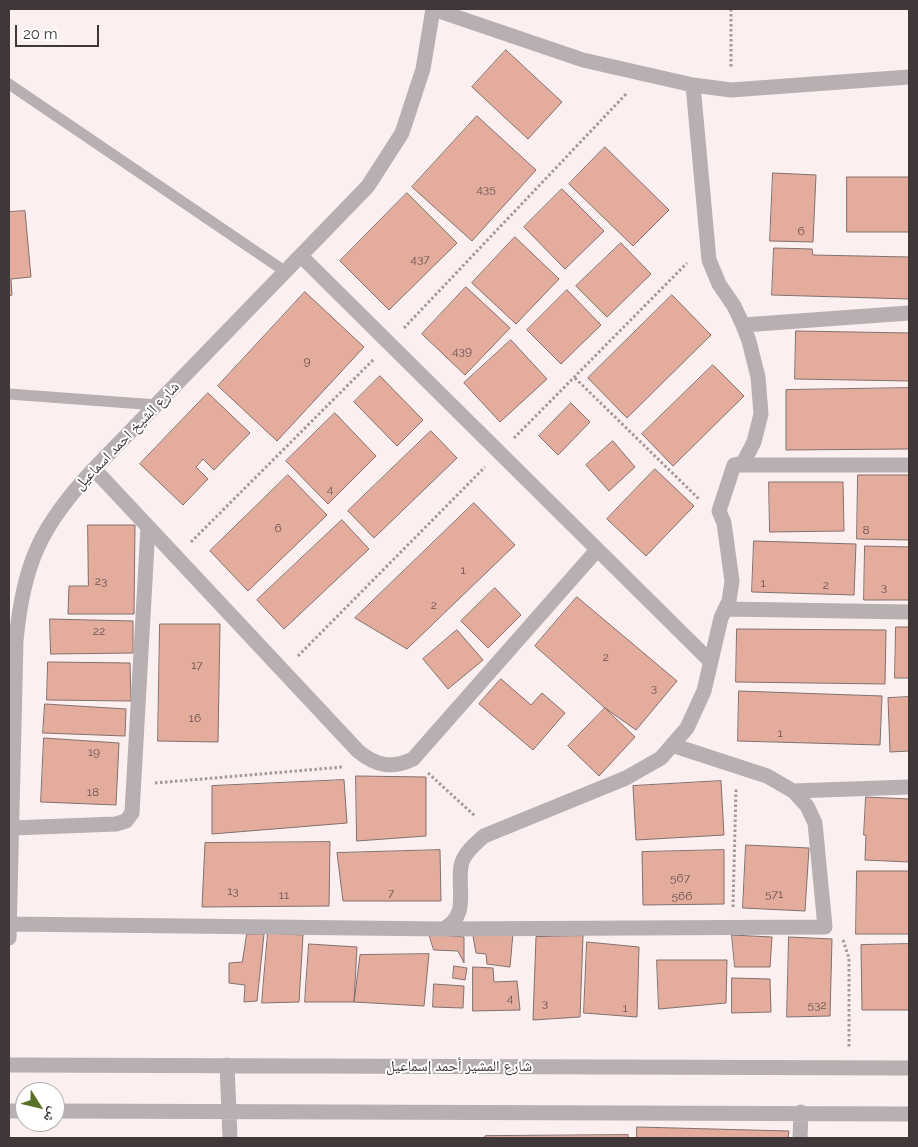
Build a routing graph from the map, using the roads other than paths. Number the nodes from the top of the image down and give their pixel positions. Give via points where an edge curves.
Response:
1 (433, 9) edge
2 (909, 77) edge
3 (9, 84) edge
4 (693, 85) junction
5 (301, 256) junction
6 (286, 272) junction
7 (909, 313) edge
8 (743, 325) junction
9 (9, 394) edge
10 (157, 405) junction
11 (909, 464) edge
12 (734, 465) junction
13 (94, 469) junction
14 (148, 527) junction
15 (597, 550) junction
16 (725, 609) junction
17 (909, 612) edge
18 (14, 614) edge
19 (710, 661) junction
20 (672, 745) junction
21 (909, 788) edge
22 (793, 791) junction
23 (12, 828) junction
24 (9, 924) edge
25 (443, 929) junction
26 (9, 938) edge
27 (9, 1065) edge
28 (227, 1065) junction
29 (909, 1068) edge
30 (65, 1111) edge
31 (229, 1111) junction
32 (801, 1112) junction
33 (909, 1114) edge
34 (230, 1138) edge
35 (800, 1138) edge

1 - 4 street via 583,60
1 - 5 street, شارع الشيخ احمد اسماعيل via 423,69 402,133 368,186
2 - 4 street via 732,90
3 - 6 lane
4 - 8 street via 710,260 719,284
5 - 6 street, شارع الشيخ احمد اسماعيل
5 - 15 street
6 - 10 street, شارع الشيخ احمد اسماعيل
7 - 8 street
8 - 12 street via 758,377 761,414 754,442 742,463
9 - 10 lane
10 - 13 street, شارع الشيخ احمد اسماعيل
11 - 12 street
12 - 16 street via 720,511 732,581
13 - 14 street
13 - 18 street, شارع الشيخ احمد اسماعيل via 65,499 43,534
14 - 15 street via 358,752 378,764 402,764 413,759
14 - 23 street via 132,813 122,823
15 - 19 street
16 - 17 street
16 - 19 street
18 - 23 street, شارع الشيخ احمد اسماعيل
19 - 20 street via 700,699 687,728
20 - 22 street via 768,776
20 - 25 street via 661,758 626,778 484,836 470,848 461,865 460,913
21 - 22 street
22 - 25 street via 807,806 814,823 825,927
23 - 24 street, شارع الشيخ احمد اسماعيل
24 - 25 street
24 - 26 street, شارع الشيخ احمد اسماعيل
27 - 28 street, شارع المشير أحمد إسماعيل
28 - 29 street, شارع المشير أحمد إسماعيل
28 - 31 street
30 - 31 street
31 - 32 street
31 - 34 street
32 - 33 street
32 - 35 street

